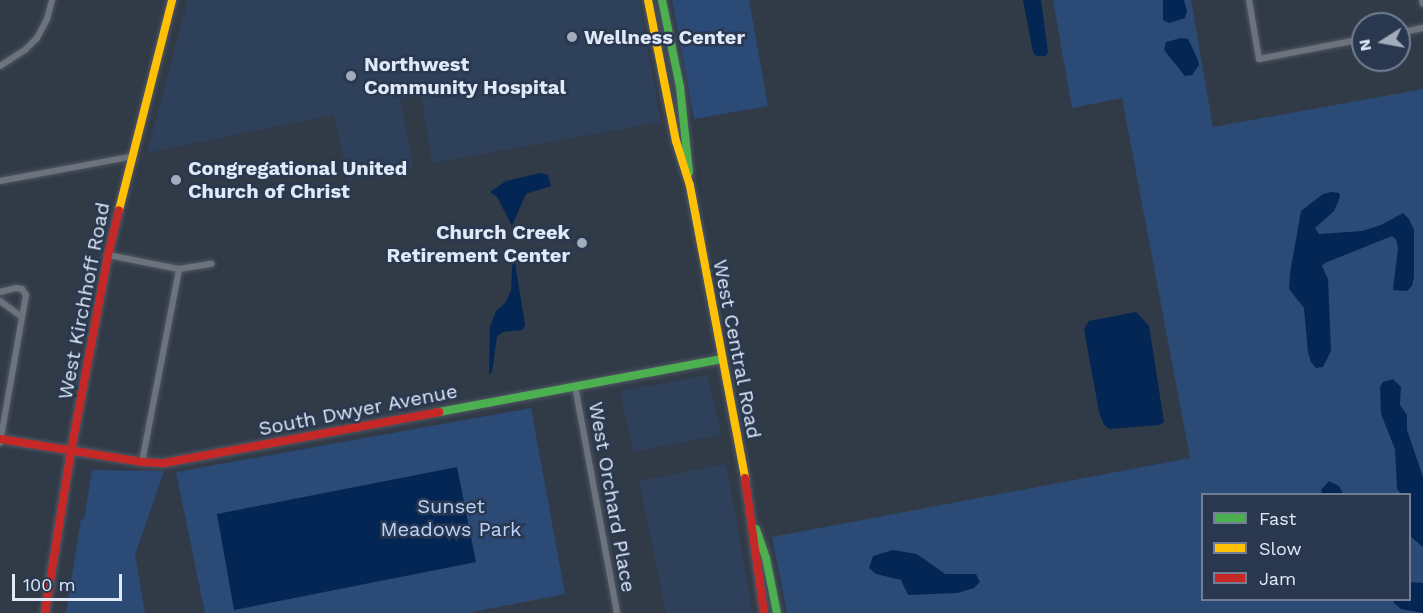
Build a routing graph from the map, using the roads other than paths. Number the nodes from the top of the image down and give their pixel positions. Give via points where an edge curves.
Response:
1 (52, 0) edge
2 (172, 0) edge
3 (648, 0) edge
4 (662, 0) edge
5 (1249, 0) edge
6 (1351, 41) edge
7 (0, 66) edge
8 (130, 157) junction
9 (0, 181) edge
10 (690, 186) junction
11 (108, 255) junction
12 (212, 264) dead end
13 (179, 269) junction
14 (0, 292) edge
15 (0, 301) edge
16 (22, 317) junction
17 (722, 359) junction
18 (575, 386) junction
19 (0, 440) edge
20 (71, 451) junction
21 (142, 462) junction
22 (753, 518) junction
23 (45, 613) edge
24 (617, 613) edge
25 (764, 613) edge
26 (777, 613) edge

1 - 7 street via 37,38
2 - 8 main road, West Kirchhoff Road
3 - 10 main road, West Central Road via 675,141
4 - 10 main road, West Central Road via 687,138
5 - 6 street via 1259,59
8 - 9 street
8 - 11 main road, West Kirchhoff Road
10 - 17 main road, West Central Road
11 - 13 street
11 - 20 main road, West Kirchhoff Road
12 - 13 street
13 - 21 street
14 - 16 street via 22,289 26,295
15 - 16 street
16 - 19 street
17 - 18 main road, South Dwyer Avenue
17 - 22 main road, West Central Road
18 - 21 main road, South Dwyer Avenue via 164,463
18 - 24 street, West Orchard Place
19 - 20 main road, South Dwyer Avenue
20 - 21 main road, South Dwyer Avenue
20 - 23 main road, West Kirchhoff Road
22 - 25 main road, West Central Road
22 - 26 main road, West Central Road

